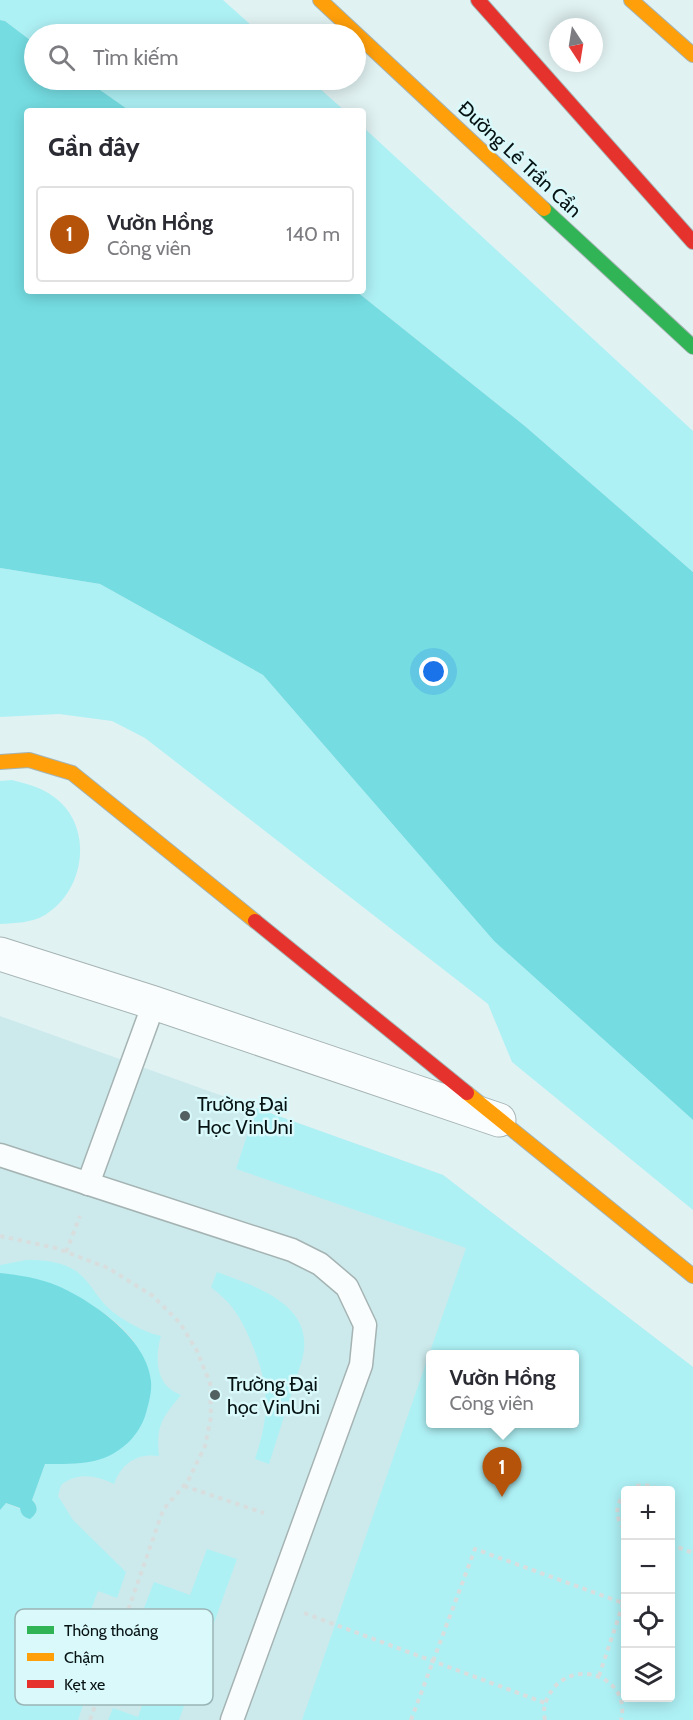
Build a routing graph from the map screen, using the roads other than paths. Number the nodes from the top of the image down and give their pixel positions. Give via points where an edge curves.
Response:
1 (320, 0) edge
2 (478, 0) edge
3 (631, 0) edge
4 (346, 24) edge
5 (366, 43) edge
6 (693, 55) edge
7 (693, 242) edge
8 (693, 347) edge
9 (0, 762) edge
10 (0, 954) edge
11 (153, 1003) junction
12 (504, 1122) junction
13 (0, 1155) edge
14 (88, 1184) junction
15 (693, 1276) edge
16 (232, 1720) edge

1 - 4 main road, Đường Lê Trần Cẩn
2 - 7 main road
3 - 6 main road
5 - 8 main road, Đường Lê Trần Cẩn
9 - 12 main road via 29,760 72,773
10 - 11 street
11 - 12 street
11 - 14 lane
12 - 15 main road
13 - 14 lane
14 - 16 lane via 311,1259 347,1287 365,1325 361,1365

